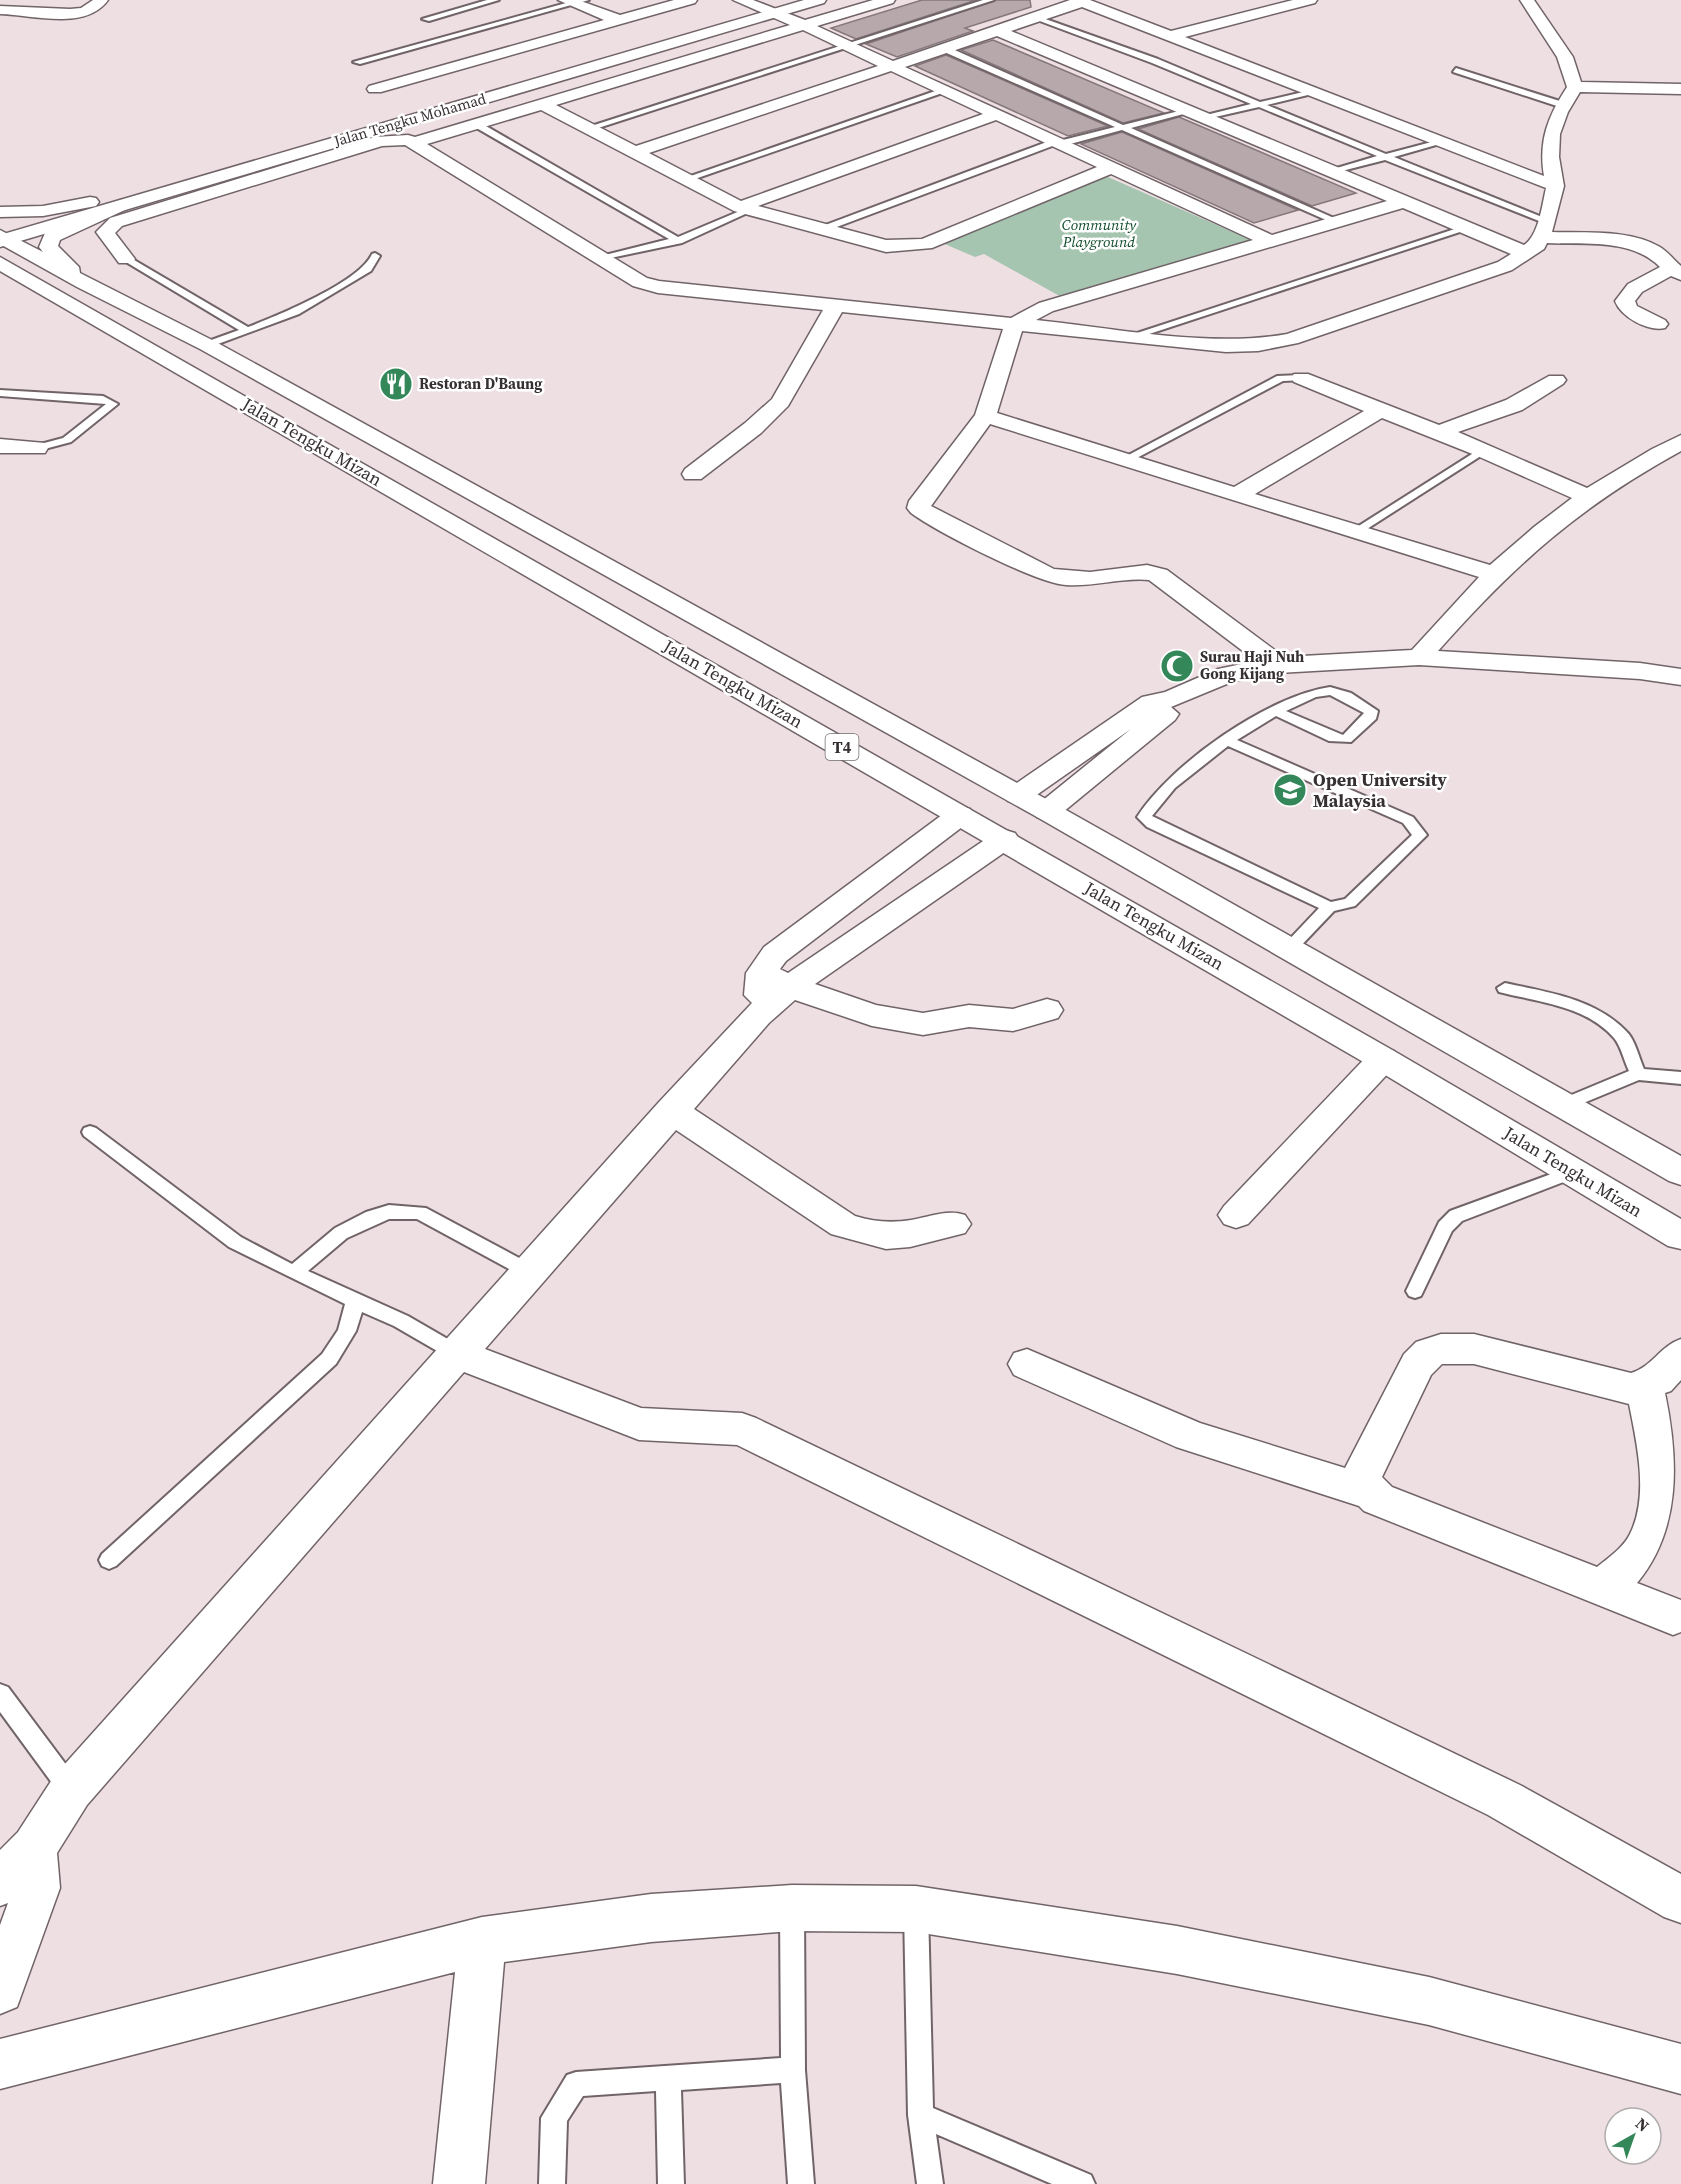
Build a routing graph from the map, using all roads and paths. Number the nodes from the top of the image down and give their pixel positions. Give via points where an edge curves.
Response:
1 (101, 0) edge
2 (495, 0) edge
3 (690, 0) edge
4 (738, 0) edge
5 (820, 0) edge
6 (888, 0) edge
7 (990, 0) edge
8 (1310, 0) edge
9 (1527, 0) edge
10 (574, 1) edge
11 (1080, 1) edge
12 (758, 6) junction
13 (777, 6) edge
14 (0, 10) edge
15 (1040, 18) junction
16 (426, 19) dead end
17 (619, 20) junction
18 (730, 20) junction
19 (803, 25) junction
20 (999, 31) junction
21 (1171, 36) junction
22 (846, 45) junction
23 (945, 49) junction
24 (357, 62) dead end
25 (891, 66) junction
26 (1456, 70) dead end
27 (1575, 87) junction
28 (375, 89) dead end
29 (1681, 89) edge
30 (944, 91) junction
31 (1313, 91) junction
32 (542, 104) junction
33 (1258, 105) junction
34 (1563, 105) junction
35 (1188, 110) junction
36 (996, 115) junction
37 (1205, 118) junction
38 (476, 124) junction
39 (588, 128) junction
40 (1123, 128) junction
41 (1440, 141) junction
42 (413, 143) junction
43 (1057, 143) junction
44 (635, 152) junction
45 (1386, 156) junction
46 (1110, 168) junction
47 (1333, 172) junction
48 (686, 179) junction
49 (1555, 186) junction
50 (90, 202) junction
51 (1403, 202) junction
52 (121, 205) junction
53 (745, 208) junction
54 (0, 212) edge
55 (1338, 222) junction
56 (1467, 228) junction
57 (823, 229) junction
58 (1544, 229) junction
59 (679, 241) junction
60 (1, 242) edge
61 (1272, 242) junction
62 (1526, 253) junction
63 (375, 256) dead end
64 (604, 258) junction
65 (126, 260) joint
66 (1676, 271) edge
67 (0, 273) edge
68 (84, 283) junction
69 (53, 292) junction
70 (836, 305) junction
71 (1014, 324) junction
72 (1658, 324) dead end
73 (247, 331) junction
74 (1136, 335) junction
75 (207, 345) junction
76 (1301, 378) joint
77 (1556, 380) dead end
78 (0, 393) edge
79 (1382, 409) junction
80 (985, 416) junction
81 (1439, 432) junction
82 (1681, 442) edge
83 (0, 446) edge
84 (37, 448) joint
85 (1483, 450) junction
86 (1126, 459) junction
87 (693, 474) dead end
88 (1236, 496) junction
89 (1589, 496) junction
90 (1352, 534) junction
91 (1495, 574) junction
92 (1419, 657) junction
93 (1278, 665) junction
94 (1681, 676) edge
95 (1172, 699) junction
96 (1274, 710) junction
97 (1227, 741) junction
98 (1018, 795) junction
99 (1047, 811) junction
100 (960, 815) junction
101 (1005, 839) junction
102 (1329, 907) junction
103 (1289, 949) junction
104 (762, 973) junction
105 (790, 987) junction
106 (1506, 988) dead end
107 (1047, 1010) dead end
108 (758, 1015) junction
109 (1383, 1059) junction
110 (1638, 1074) junction
111 (1681, 1078) edge
112 (1563, 1105) junction
113 (671, 1110) junction
114 (90, 1132) dead end
115 (1573, 1172) junction
116 (1681, 1173) edge
117 (1236, 1215) dead end
118 (953, 1224) dead end
119 (1681, 1236) edge
120 (530, 1272) junction
121 (294, 1273) junction
122 (1415, 1291) dead end
123 (354, 1299) junction
124 (458, 1354) junction
125 (1681, 1354) edge
126 (1027, 1364) dead end
127 (1645, 1386) junction
128 (1368, 1492) junction
129 (109, 1560) dead end
130 (1603, 1588) junction
131 (1673, 1616) dead end
132 (0, 1694) edge
133 (71, 1790) junction
134 (34, 1848) junction
135 (0, 1883) edge
136 (1681, 1900) edge
137 (792, 1908) junction
138 (916, 1909) junction
139 (482, 1941) junction
140 (0, 1990) edge
141 (0, 2064) edge
142 (1681, 2069) edge
143 (793, 2070) junction
144 (668, 2077) junction
145 (921, 2115) junction
146 (1072, 2182) edge
147 (459, 2184) edge
148 (552, 2184) edge
149 (670, 2184) edge
150 (801, 2184) edge
151 (930, 2184) edge

1 - 14 main road via 93,9 66,14
2 - 16 lane
3 - 17 main road
4 - 12 main road
4 - 18 main road
5 - 13 main road, Jalan Tengku Mohamad
5 - 19 main road via 800,18
6 - 19 main road
7 - 22 lane
8 - 21 main road
9 - 27 main road via 1565,57
10 - 17 main road
10 - 24 lane
11 - 15 main road
11 - 21 main road
12 - 13 main road
12 - 18 main road, Jalan Tengku Mohamad
13 - 18 main road, Jalan Tengku Mohamad
13 - 19 main road
15 - 20 main road
15 - 33 lane
17 - 28 main road
18 - 19 main road
18 - 50 main road, Jalan Tengku Mohamad
18 - 52 main road, Jalan Tengku Mohamad
19 - 22 main road
19 - 32 main road
20 - 23 main road
20 - 35 main road
21 - 31 main road
22 - 25 main road
22 - 39 lane
23 - 25 main road
23 - 40 lane
25 - 30 main road
25 - 44 main road
26 - 34 lane
27 - 29 main road
27 - 34 main road
30 - 36 main road
30 - 48 lane
31 - 33 lane
31 - 41 main road
32 - 38 main road
32 - 39 main road
33 - 37 lane
33 - 45 lane
34 - 49 main road via 1549,143
35 - 37 main road
35 - 40 lane
36 - 43 main road
36 - 53 main road
37 - 47 main road
38 - 42 main road
38 - 59 lane
39 - 44 main road
40 - 43 lane
40 - 55 lane
41 - 45 lane
41 - 49 main road
42 - 64 main road
42 - 65 main road via 401,139 381,141 116,222 105,232
43 - 46 main road
43 - 57 lane
44 - 48 main road
45 - 47 lane
45 - 58 lane via 1487,199
46 - 57 main road via 917,246 886,246
46 - 61 main road
47 - 51 main road
48 - 53 main road
49 - 58 main road
50 - 54 main road via 43,211
50 - 60 main road, Jalan Tengku Mohamad
51 - 55 main road
51 - 56 main road
52 - 60 main road, Jalan Tengku Mohamad
52 - 68 main road via 59,232 49,241 48,247
53 - 57 main road
53 - 59 lane
55 - 61 main road
56 - 62 main road
56 - 74 lane
58 - 62 main road via 1537,245
58 - 66 main road via 1635,244 1653,250
59 - 64 lane
60 - 68 main road, Jalan Tengku Mizan / T4
60 - 69 main road, Jalan Tengku Mizan / T4
61 - 71 main road via 1046,308
62 - 74 main road via 1505,266 1278,343 1226,346
63 - 73 lane via 368,268 296,312
64 - 70 main road via 627,276 658,286
65 - 73 lane
66 - 72 main road via 1635,288 1625,301 1628,309
67 - 69 main road
68 - 75 main road, Jalan Tengku Mizan / T4
69 - 100 main road, Jalan Tengku Mizan / T4
70 - 71 main road
70 - 87 main road via 780,402
71 - 74 main road
71 - 80 main road
73 - 75 lane
75 - 98 main road, Jalan Tengku Mizan / T4
76 - 79 main road
76 - 86 lane via 1281,378
77 - 81 main road via 1514,405
78 - 84 lane via 103,399 113,404 67,440
79 - 81 main road
79 - 88 main road
80 - 86 main road
80 - 93 main road via 920,501 919,508 1046,574 1076,579 1147,572 1158,575
81 - 85 main road
82 - 89 main road
83 - 84 main road
85 - 89 main road
85 - 90 lane
86 - 88 main road
88 - 90 main road
89 - 91 main road
90 - 91 main road
91 - 92 main road
92 - 93 main road
92 - 94 main road
93 - 95 main road via 1227,674
95 - 98 main road via 1151,703 1132,714
95 - 99 main road via 1170,710
96 - 96 lane via 1328,691 1344,694 1371,711 1371,716 1346,739 1334,738
96 - 97 lane
97 - 102 lane via 1157,797 1144,817
97 - 102 lane via 1408,820 1419,835 1350,903
98 - 99 main road, Jalan Tengku Mizan / T4
99 - 103 main road, Jalan Tengku Mizan / T4
100 - 101 main road, Jalan Tengku Mizan / T4
100 - 104 main road via 775,954
101 - 105 main road
101 - 109 main road, Jalan Tengku Mizan / T4
102 - 103 lane
103 - 112 main road, Jalan Tengku Mizan / T4
104 - 105 main road
104 - 108 main road
105 - 107 main road via 872,1015 923,1024 969,1016 1013,1020
105 - 108 main road
106 - 110 lane via 1565,1001 1595,1016 1621,1035
108 - 113 main road
109 - 115 main road, Jalan Tengku Mizan / T4
109 - 117 main road
110 - 111 lane
110 - 112 lane
112 - 116 main road, Jalan Tengku Mizan / T4
113 - 118 main road via 852,1229 872,1236 903,1236
113 - 120 main road
114 - 121 lane via 235,1242
115 - 119 main road, Jalan Tengku Mizan / T4
115 - 122 lane via 1456,1216 1445,1227
120 - 121 lane via 420,1213 389,1212 341,1233
120 - 124 main road
121 - 123 lane
123 - 124 lane
123 - 129 lane via 348,1331 329,1359
124 - 133 main road
124 - 136 main road via 639,1424 742,1429 1504,1800
125 - 127 main road via 1658,1380
126 - 128 main road via 1190,1436
127 - 128 main road via 1631,1389 1474,1349 1429,1353 1417,1365 1363,1471 1361,1482
127 - 130 main road via 1659,1466 1658,1502 1648,1543
128 - 130 main road
130 - 131 main road
132 - 133 lane
133 - 134 main road
134 - 135 main road
134 - 140 main road via 37,1888
137 - 138 main road
137 - 139 main road via 651,1918
137 - 143 lane
138 - 142 main road via 1177,1950 1429,2001
138 - 145 lane
139 - 141 main road
139 - 147 main road
143 - 144 lane
143 - 150 lane
144 - 148 lane via 576,2084 554,2118
144 - 149 lane
145 - 146 lane
145 - 151 lane

